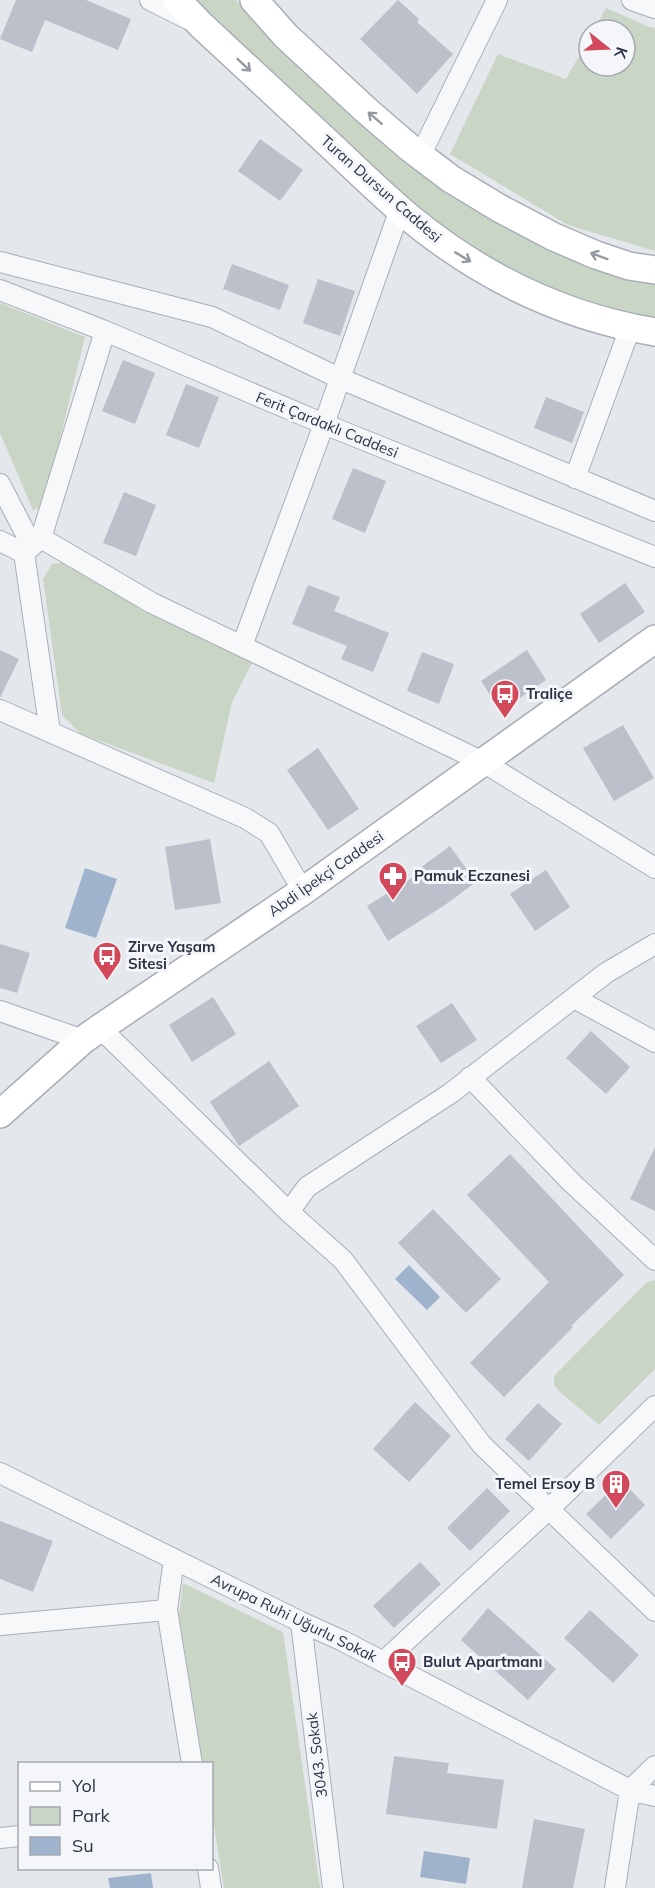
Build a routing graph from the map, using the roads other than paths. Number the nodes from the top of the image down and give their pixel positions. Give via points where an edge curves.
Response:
1 (150, 0) edge
2 (177, 0) edge
3 (254, 0) edge
4 (497, 0) edge
5 (632, 0) edge
6 (655, 8) edge
7 (201, 25) junction
8 (420, 156) junction
9 (400, 209) junction
10 (0, 262) edge
11 (655, 270) edge
12 (0, 290) edge
13 (643, 330) edge
14 (105, 331) junction
15 (339, 378) junction
16 (324, 424) junction
17 (575, 478) junction
18 (0, 484) edge
19 (655, 511) edge
20 (0, 541) edge
21 (32, 546) junction
22 (655, 557) edge
23 (655, 639) edge
24 (242, 646) junction
25 (0, 710) edge
26 (50, 732) junction
27 (483, 762) junction
28 (655, 868) edge
29 (303, 891) junction
30 (655, 944) edge
31 (574, 998) junction
32 (0, 1011) edge
33 (91, 1034) junction
34 (655, 1042) edge
35 (471, 1077) junction
36 (0, 1114) edge
37 (289, 1212) junction
38 (655, 1260) edge
39 (655, 1406) edge
40 (0, 1473) edge
41 (549, 1509) junction
42 (174, 1559) junction
43 (167, 1610) junction
44 (655, 1611) edge
45 (301, 1622) junction
46 (0, 1625) edge
47 (383, 1662) junction
48 (192, 1762) edge
49 (655, 1766) edge
50 (630, 1790) junction
51 (655, 1796) edge
52 (18, 1836) edge
53 (0, 1838) edge
54 (208, 1870) edge
55 (211, 1888) edge
56 (333, 1888) edge
57 (615, 1888) edge

1 - 7 street
2 - 7 main road, Turan Dursun Caddesi
8 -> 3 main road via 286,36
4 - 8 street
5 - 6 street
7 -> 9 main road, Turan Dursun Caddesi
11 -> 8 main road via 629,266 554,237 451,179
9 -> 13 main road, Turan Dursun Caddesi via 451,249 501,280 546,302
9 - 15 street
10 - 15 street via 212,317
12 - 14 street, Ferit Çardaklı Caddesi
13 - 17 street
14 - 16 street, Ferit Çardaklı Caddesi
14 - 21 street
15 - 16 street
15 - 17 street
16 - 22 street, Ferit Çardaklı Caddesi
16 - 24 street
17 - 19 street
18 - 21 street
20 - 21 street
21 - 24 street
21 - 26 street
23 - 27 main road, Abdi İpekçi Caddesi
24 - 27 street
25 - 26 street
26 - 29 street via 245,818 269,833
27 - 28 street
27 - 29 main road, Abdi İpekçi Caddesi
29 - 33 main road, Abdi İpekçi Caddesi
30 - 31 street via 606,973
31 - 34 street
31 - 35 street
32 - 33 street
33 - 36 main road, Abdi İpekçi Caddesi
33 - 37 street
35 - 37 street via 307,1186
35 - 38 street via 571,1182
37 - 41 street via 343,1260 482,1445
39 - 41 street, Avrupa Ruhi Uğurlu Sokak
40 - 42 street, Avrupa Ruhi Uğurlu Sokak
41 - 44 street
41 - 47 street, Avrupa Ruhi Uğurlu Sokak
42 - 43 street
42 - 45 street, Avrupa Ruhi Uğurlu Sokak
43 - 46 street
43 - 48 street
45 - 47 street, Avrupa Ruhi Uğurlu Sokak
45 - 56 street, 3043. Sokak
47 - 50 street
49 - 50 street
50 - 51 street
50 - 57 street
52 - 53 street
54 - 55 street

